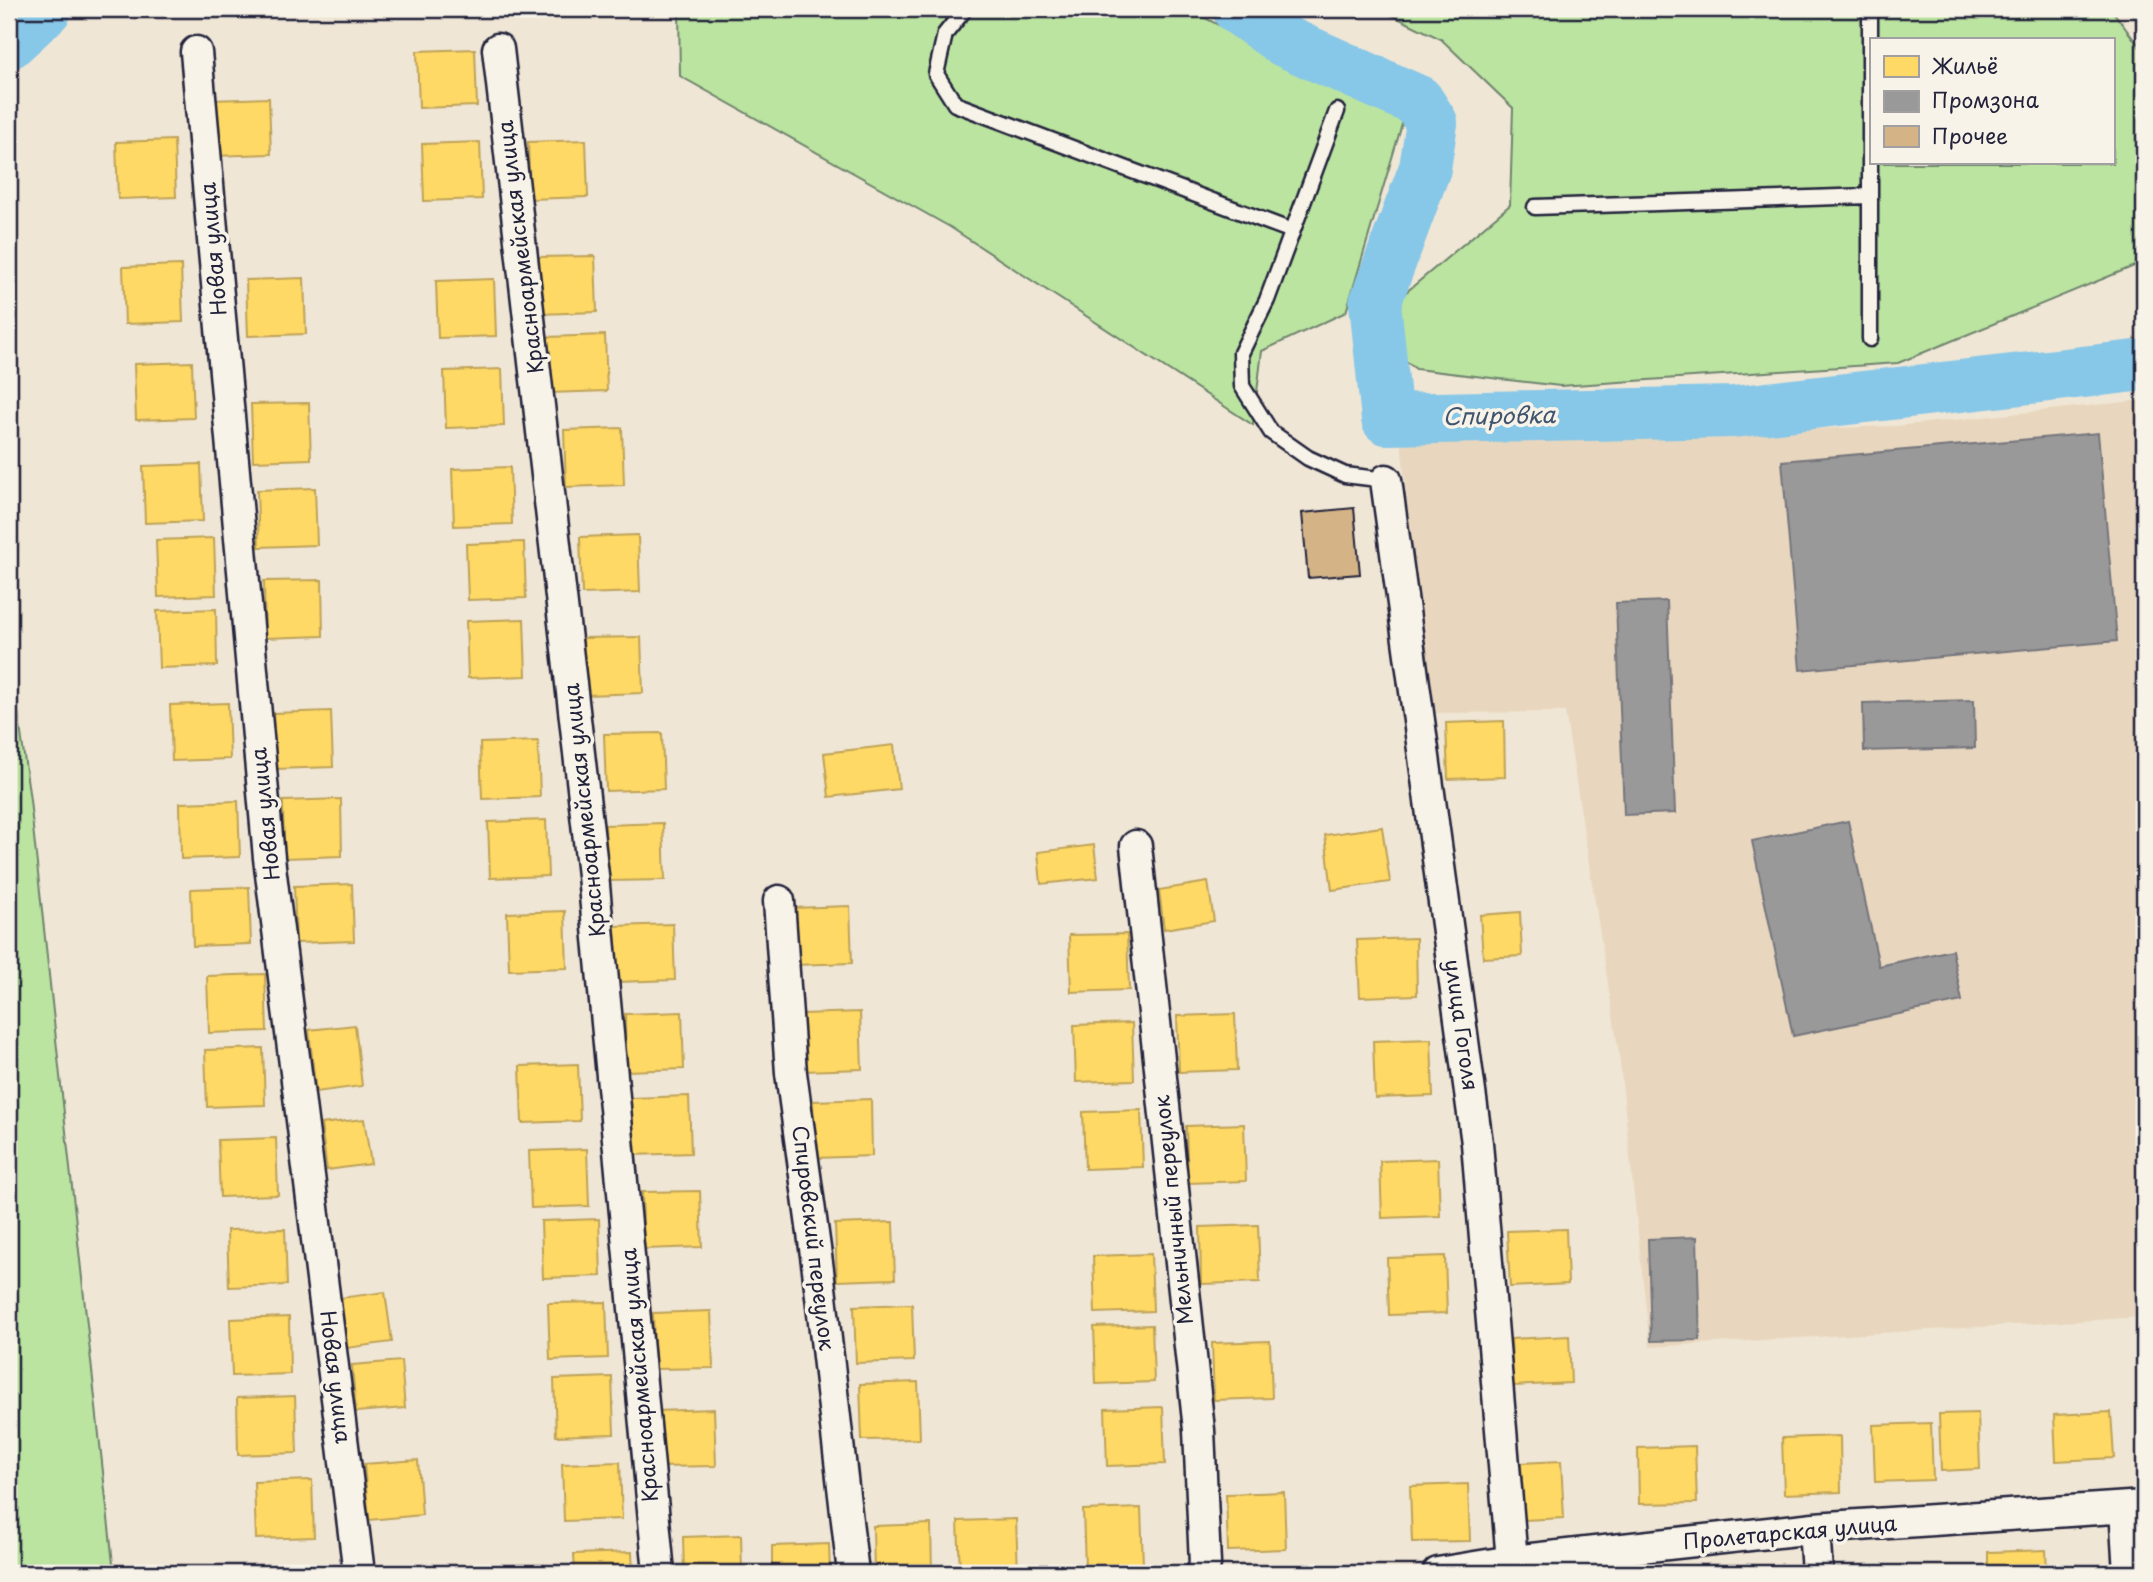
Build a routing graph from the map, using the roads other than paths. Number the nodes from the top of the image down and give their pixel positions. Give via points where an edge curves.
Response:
1 (965, 9) edge
2 (1870, 9) edge
3 (498, 49) dead end
4 (196, 52) dead end
5 (1337, 111) dead end
6 (1870, 196) junction
7 (1535, 207) dead end
8 (1292, 231) junction
9 (1870, 339) dead end
10 (1386, 480) joint
11 (1136, 846) dead end
12 (779, 901) dead end
13 (2135, 1507) edge
14 (1814, 1528) junction
15 (1513, 1567) edge
16 (359, 1573) edge
17 (659, 1573) edge
18 (853, 1573) edge
19 (1202, 1573) edge
20 (1438, 1573) edge
21 (1818, 1573) edge
22 (2129, 1573) edge

1 - 8 lane via 945,34 936,74 955,104
2 - 6 lane
3 - 17 street, Красноармейская улица via 593,875
4 - 16 street, Новая улица via 269,858
5 - 8 lane
6 - 7 lane
6 - 9 lane
8 - 10 lane via 1267,300 1241,353 1242,386 1271,432 1308,458 1345,475
10 - 15 street, улица Гоголя via 1477,1143
11 - 19 street, Мельничный переулок via 1199,1430
12 - 18 street, Спировский переулок via 791,1073
13 - 14 street, Пролетарская улица
13 - 22 street
14 - 15 street, Пролетарская улица
14 - 21 street
15 - 20 street, Пролетарская улица

